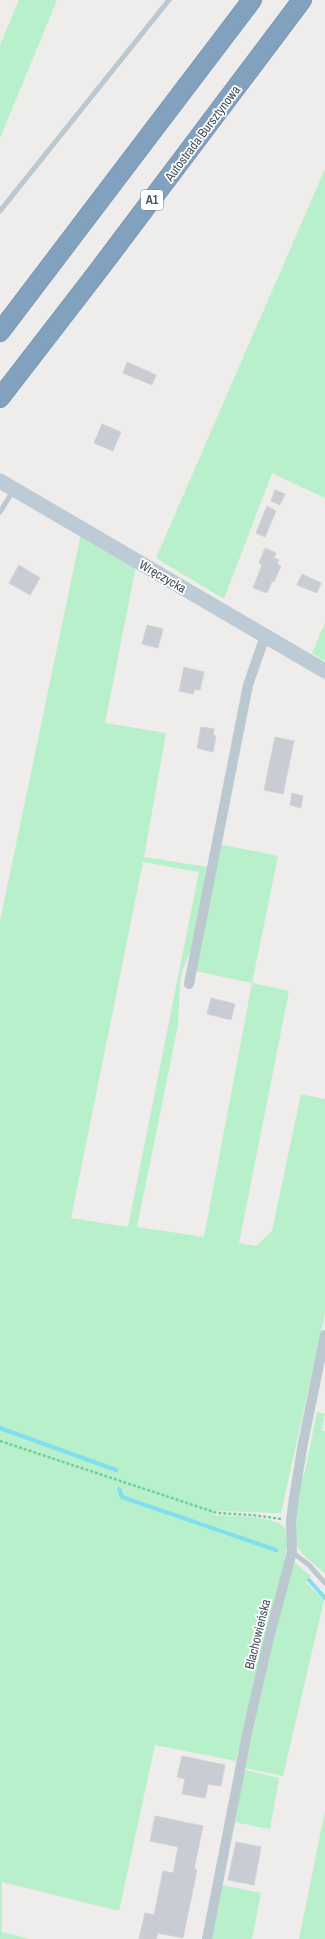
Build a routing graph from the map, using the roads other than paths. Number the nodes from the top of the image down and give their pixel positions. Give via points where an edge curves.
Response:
1 (169, 0) edge
2 (252, 0) edge
3 (302, 0) edge
4 (0, 211) edge
5 (0, 332) edge
6 (0, 398) edge
7 (0, 481) edge
8 (14, 489) junction
9 (0, 512) edge
10 (266, 636) junction
11 (325, 671) edge
12 (188, 984) dead end
13 (325, 1335) edge
14 (292, 1552) junction
15 (325, 1583) edge
16 (207, 1939) edge

1 - 4 lane
2 - 5 highway
3 - 6 highway, Autostrada Bursztynowa / A1
7 - 8 main road, Wręczycka
8 - 9 lane
8 - 10 main road, Wręczycka
10 - 11 main road, Wręczycka
10 - 12 street via 248,685
13 - 14 street, Blachowieńska via 303,1443 291,1520
14 - 15 lane via 309,1565
14 - 16 street, Blachowieńska via 247,1734

